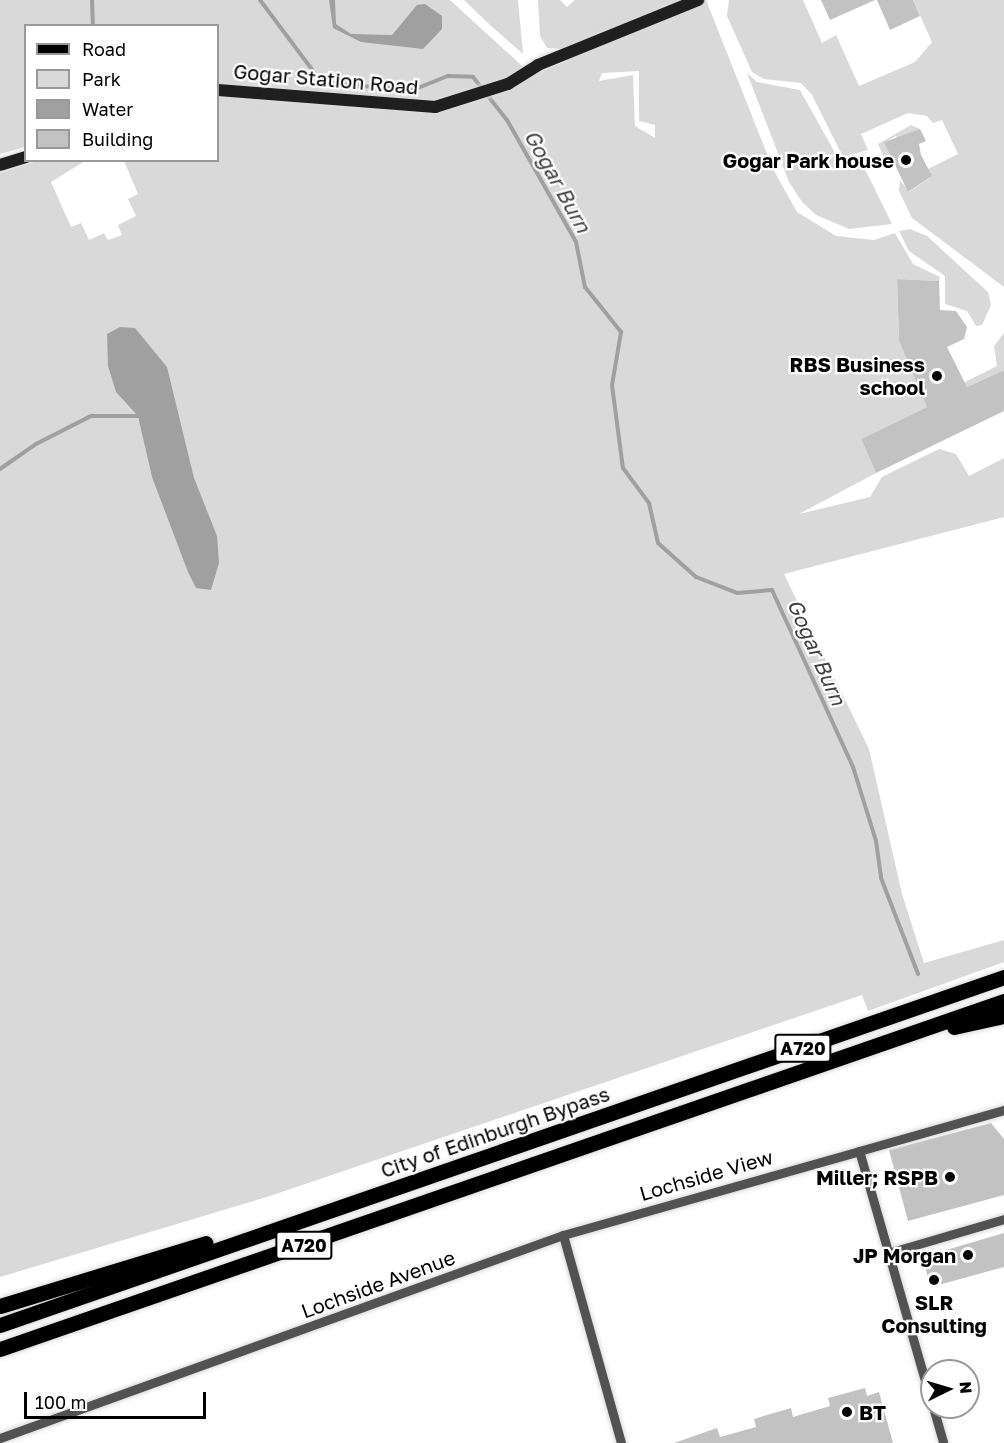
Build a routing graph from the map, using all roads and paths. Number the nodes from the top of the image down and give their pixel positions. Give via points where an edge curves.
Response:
1 (698, 0) edge
2 (219, 90) edge
3 (24, 158) edge
4 (0, 165) edge
5 (1004, 976) edge
6 (1004, 1001) edge
7 (1004, 1016) edge
8 (882, 1044) junction
9 (1004, 1110) edge
10 (859, 1151) junction
11 (317, 1216) junction
12 (1004, 1219) edge
13 (563, 1235) junction
14 (888, 1253) junction
15 (0, 1306) edge
16 (0, 1325) edge
17 (0, 1349) edge
18 (922, 1359) edge
19 (936, 1419) edge
20 (0, 1438) edge
21 (621, 1443) edge
22 (943, 1443) edge

1 - 2 street, Gogar Station Road via 538,65 508,84 435,107 398,106 351,97
3 - 4 street
5 - 11 main road, City of Edinburgh Bypass / A720
6 - 8 main road, A720
7 - 8 main road, A720
8 - 17 main road, A720
9 - 10 street, Lochside View
10 - 13 street, Lochside View
10 - 14 street
11 - 15 main road, A720 via 87,1277
11 - 16 main road, City of Edinburgh Bypass / A720
12 - 14 street
13 - 20 street, Lochside Avenue
13 - 21 street
14 - 18 street
19 - 22 street

